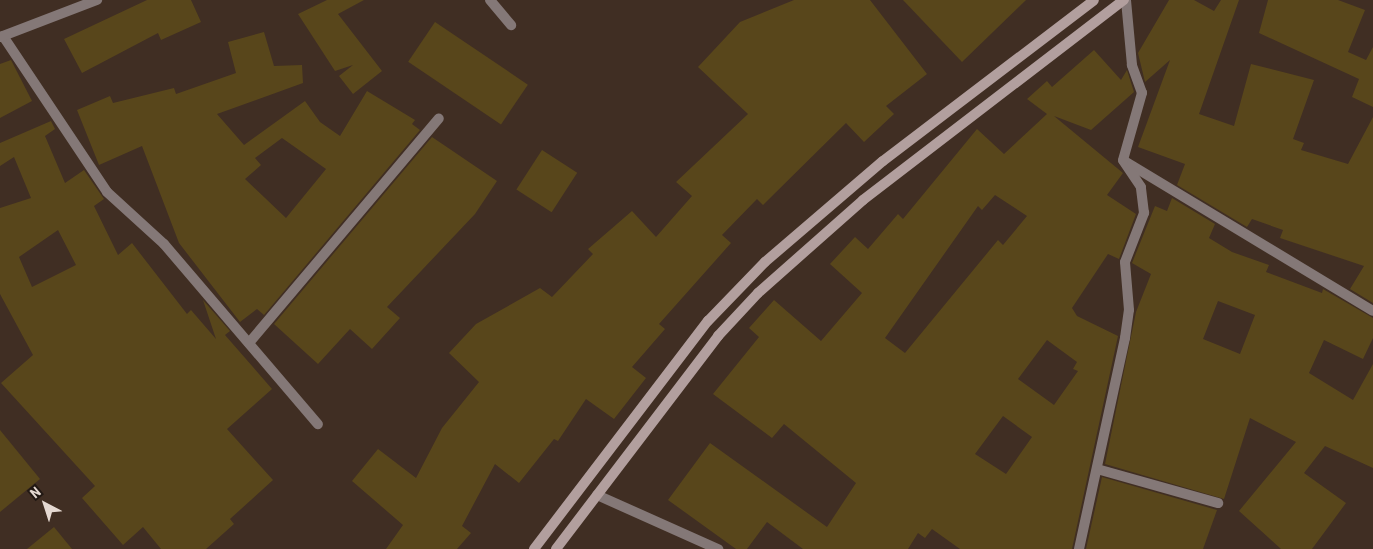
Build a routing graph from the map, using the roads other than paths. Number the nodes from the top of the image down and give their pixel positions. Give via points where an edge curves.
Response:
1 (97, 0) edge
2 (490, 0) edge
3 (1094, 0) edge
4 (1125, 0) edge
5 (511, 25) dead end
6 (1, 36) edge
7 (439, 118) dead end
8 (1124, 160) junction
9 (1373, 311) edge
10 (249, 343) junction
11 (318, 424) dead end
12 (1097, 469) junction
13 (597, 495) junction
14 (1218, 503) dead end
15 (534, 549) edge
16 (556, 549) edge
17 (718, 549) edge
18 (1079, 549) edge

1 - 6 street
2 - 5 street
3 - 15 main road via 883,161 764,262 708,321
4 - 8 street via 1132,65 1142,93
4 - 13 main road via 863,200 758,293 718,336
6 - 10 street via 107,192 164,244
7 - 10 street
8 - 9 street
8 - 12 street via 1141,187 1144,213 1125,262 1129,310
10 - 11 street
12 - 14 street
12 - 18 street
13 - 16 main road
13 - 17 street

